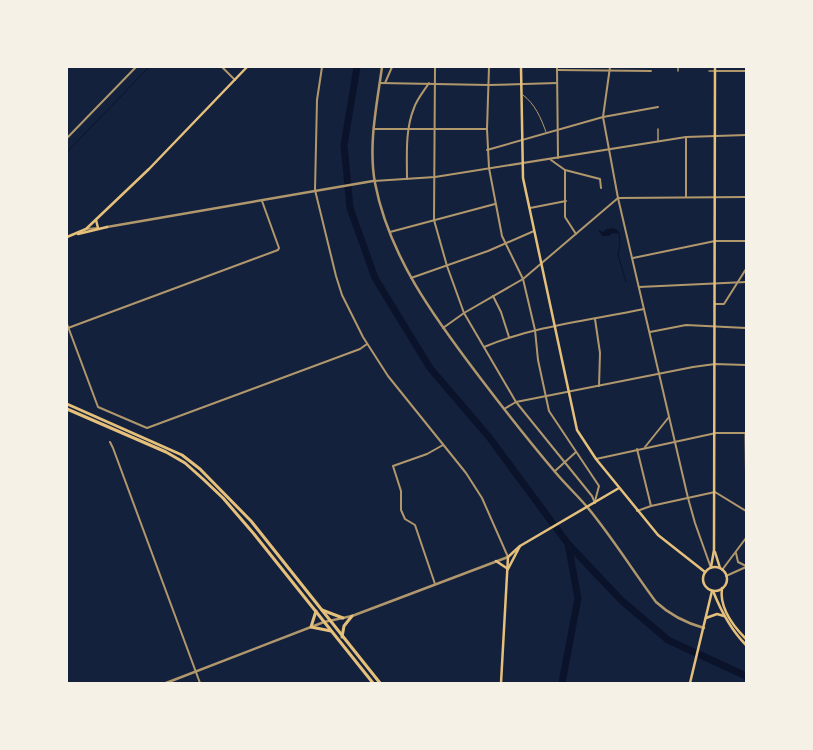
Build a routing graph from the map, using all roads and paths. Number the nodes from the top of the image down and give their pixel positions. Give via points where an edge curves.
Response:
1 (136, 67) edge
2 (222, 67) edge
3 (247, 67) edge
4 (322, 67) edge
5 (382, 67) edge
6 (392, 67) edge
7 (435, 67) edge
8 (489, 67) edge
9 (521, 67) edge
10 (610, 67) edge
11 (678, 67) edge
12 (715, 67) edge
13 (557, 68) edge
14 (651, 71) dead end
15 (678, 71) dead end
16 (709, 71) dead end
17 (715, 71) junction
18 (746, 71) edge
19 (609, 72) junction
20 (236, 80) junction
21 (746, 80) edge
22 (380, 83) junction
23 (385, 83) junction
24 (429, 83) junction
25 (521, 83) junction
26 (557, 83) junction
27 (434, 84) junction
28 (489, 84) junction
29 (521, 93) junction
30 (658, 107) dead end
31 (746, 114) edge
32 (603, 117) junction
33 (409, 128) junction
34 (435, 128) junction
35 (374, 129) junction
36 (487, 129) junction
37 (558, 129) junction
38 (658, 129) dead end
39 (546, 133) junction
40 (715, 135) junction
41 (746, 135) edge
42 (686, 137) junction
43 (67, 138) edge
44 (521, 140) junction
45 (658, 141) junction
46 (488, 150) junction
47 (608, 150) junction
48 (558, 158) junction
49 (550, 159) junction
50 (746, 160) edge
51 (522, 164) junction
52 (489, 168) junction
53 (565, 170) junction
54 (435, 177) junction
55 (407, 179) junction
56 (374, 181) junction
57 (601, 188) dead end
58 (315, 190) junction
59 (686, 197) junction
60 (746, 197) edge
61 (618, 198) junction
62 (715, 198) junction
63 (566, 200) junction
64 (262, 201) junction
65 (495, 204) junction
66 (530, 208) junction
67 (96, 220) junction
68 (434, 220) junction
69 (107, 227) junction
70 (746, 227) edge
71 (98, 228) junction
72 (86, 229) junction
73 (534, 231) junction
74 (390, 232) junction
75 (577, 234) junction
76 (68, 237) edge
77 (715, 240) junction
78 (746, 241) edge
79 (504, 244) junction
80 (633, 258) junction
81 (541, 264) junction
82 (447, 266) junction
83 (746, 269) edge
84 (411, 278) junction
85 (523, 279) junction
86 (737, 282) junction
87 (746, 282) edge
88 (715, 283) junction
89 (639, 287) junction
90 (492, 296) junction
91 (715, 304) junction
92 (644, 309) junction
93 (464, 313) junction
94 (594, 319) junction
95 (67, 324) edge
96 (554, 327) junction
97 (716, 327) junction
98 (68, 328) junction
99 (746, 328) edge
100 (443, 329) junction
101 (534, 330) junction
102 (650, 332) junction
103 (509, 337) junction
104 (367, 344) junction
105 (484, 347) junction
106 (715, 364) junction
107 (746, 365) edge
108 (659, 374) junction
109 (599, 386) junction
110 (568, 392) junction
111 (546, 396) junction
112 (516, 402) junction
113 (67, 404) edge
114 (67, 408) edge
115 (504, 409) junction
116 (669, 417) junction
117 (716, 433) junction
118 (745, 433) edge
119 (675, 441) junction
120 (110, 442) dead end
121 (443, 444) junction
122 (644, 448) junction
123 (637, 449) junction
124 (576, 452) junction
125 (596, 459) junction
126 (565, 463) junction
127 (555, 471) junction
128 (619, 488) junction
129 (715, 492) junction
130 (688, 498) junction
131 (595, 503) junction
132 (651, 506) junction
133 (586, 508) junction
134 (746, 511) edge
135 (637, 512) junction
136 (746, 538) edge
137 (520, 546) junction
138 (714, 550) junction
139 (736, 552) junction
140 (508, 557) junction
141 (496, 561) junction
142 (746, 566) edge
143 (711, 568) junction
144 (508, 569) junction
145 (721, 569) junction
146 (705, 572) junction
147 (726, 576) junction
148 (436, 584) junction
149 (722, 588) junction
150 (713, 591) junction
151 (322, 609) junction
152 (316, 611) junction
153 (352, 616) junction
154 (725, 617) junction
155 (343, 618) junction
156 (706, 619) junction
157 (330, 621) junction
158 (324, 622) junction
159 (311, 627) junction
160 (704, 628) junction
161 (331, 631) junction
162 (342, 637) junction
163 (746, 639) edge
164 (746, 646) edge
165 (196, 672) junction
166 (691, 682) edge
167 (166, 683) edge
168 (200, 683) edge
169 (373, 683) edge
170 (380, 683) edge
171 (501, 683) edge

1 - 43 street
2 - 20 street
3 - 20 main road
4 - 58 street via 317,100
5 - 22 street
6 - 23 street
7 - 27 street
8 - 28 street
9 - 25 main road
10 - 19 street
11 - 15 street
12 - 17 main road
13 - 19 street
13 - 26 street
14 - 19 street
16 - 17 street
17 - 18 street
17 - 40 main road
18 - 21 street
19 - 32 street
20 - 67 main road
22 - 23 street
22 - 35 street
23 - 24 street
24 - 27 street
24 - 33 street via 414,107
25 - 26 street
25 - 28 street
25 - 29 main road
26 - 37 street
27 - 28 street
27 - 34 street
28 - 36 street
29 - 39 lane via 537,110
29 - 44 main road
30 - 32 street
31 - 41 street
32 - 37 street
32 - 47 street
33 - 34 street
33 - 35 street
33 - 55 street via 406,145
34 - 36 street
34 - 54 street
35 - 56 street
36 - 46 street
37 - 39 street
37 - 48 street
38 - 45 street
39 - 44 street
40 - 41 street
40 - 42 street
40 - 62 main road
41 - 50 street
42 - 45 street
42 - 59 street
44 - 46 street
44 - 51 main road
45 - 47 street
46 - 52 street
47 - 48 street
47 - 61 street
48 - 49 street
49 - 51 street
49 - 53 street
51 - 52 street
51 - 66 main road
52 - 54 street
52 - 65 street
53 - 57 street via 600,179
53 - 63 street
54 - 55 street
54 - 68 street
55 - 56 street
56 - 58 street
56 - 74 street
58 - 64 street
58 - 104 street via 336,276 349,310
59 - 61 street
59 - 62 street
60 - 62 street
61 - 75 street
61 - 80 street
62 - 77 main road
63 - 66 street
63 - 75 street via 565,217
64 - 69 street
64 - 98 street via 278,250
65 - 68 street
65 - 79 street
66 - 73 main road
67 - 71 main road
67 - 72 main road
68 - 74 street
68 - 82 street
69 - 71 street
69 - 76 main road
70 - 78 street
71 - 72 street
72 - 76 main road
73 - 79 street
73 - 81 main road
74 - 84 street
75 - 81 street
77 - 78 street
77 - 80 street
77 - 88 main road
79 - 82 street
79 - 85 street
80 - 89 street
81 - 85 street
81 - 96 main road
82 - 84 street
82 - 93 street
83 - 86 street
84 - 100 street
85 - 90 street
85 - 101 street
86 - 87 street
86 - 88 street
86 - 91 street via 724,304
88 - 89 street
88 - 91 main road
89 - 92 street
90 - 93 street
90 - 103 street via 501,312
91 - 97 main road
92 - 94 street
92 - 102 street
93 - 100 street
93 - 105 street
94 - 96 street
94 - 109 street via 600,353
95 - 98 street
96 - 101 street
96 - 110 main road
97 - 99 street
97 - 102 street via 686,325
97 - 106 main road
98 - 104 street via 98,407 147,428 360,349
100 - 115 street
101 - 103 street
101 - 111 street
102 - 108 street
103 - 105 street
104 - 121 street via 388,376
105 - 112 street
106 - 107 street
106 - 108 street
106 - 117 main road
108 - 109 street
108 - 116 street
109 - 110 street
110 - 111 street
110 - 125 main road via 577,430
111 - 112 street
111 - 124 street via 549,411
112 - 115 street
112 - 126 street
113 - 151 main road via 182,455 200,469 251,521
114 - 152 main road via 185,463 223,498
115 - 127 street
116 - 119 street
116 - 122 street
117 - 118 street
117 - 119 street
117 - 129 main road
118 - 134 lane
119 - 122 street
119 - 130 street
120 - 165 street
121 - 140 street via 482,498
121 - 148 street via 427,454 393,466 401,491 401,510 405,519 415,525
122 - 123 street
123 - 125 street
123 - 132 street
124 - 126 street
124 - 131 street via 598,486
125 - 128 main road
126 - 127 street
126 - 131 street
127 - 133 street
128 - 131 main road
128 - 135 main road
129 - 130 street
129 - 134 street
129 - 138 main road
130 - 132 street
130 - 143 street
131 - 133 main road
132 - 135 street
133 - 137 main road
133 - 160 street via 656,602 680,619
135 - 146 main road via 658,535
136 - 139 street
137 - 140 main road
137 - 144 main road
138 - 143 main road
138 - 145 main road
139 - 142 street via 738,562
139 - 145 street
140 - 141 street
140 - 144 main road
141 - 144 main road
141 - 148 street
142 - 147 street
143 - 145 main road
143 - 146 main road
144 - 171 main road
145 - 147 main road
146 - 150 main road via 703,582
147 - 149 main road
148 - 153 street
149 - 150 main road
149 - 163 main road via 721,594 727,615
150 - 154 main road
150 - 156 main road
151 - 155 main road
151 - 157 main road
152 - 158 main road
152 - 159 main road
153 - 155 street
153 - 162 main road via 344,626
154 - 156 main road via 717,614
154 - 164 main road
155 - 157 street
156 - 160 main road
157 - 158 street
157 - 162 main road
158 - 159 street
158 - 161 main road
159 - 161 main road
159 - 165 street
160 - 166 main road
161 - 169 main road
162 - 170 main road
165 - 167 street
165 - 168 street

